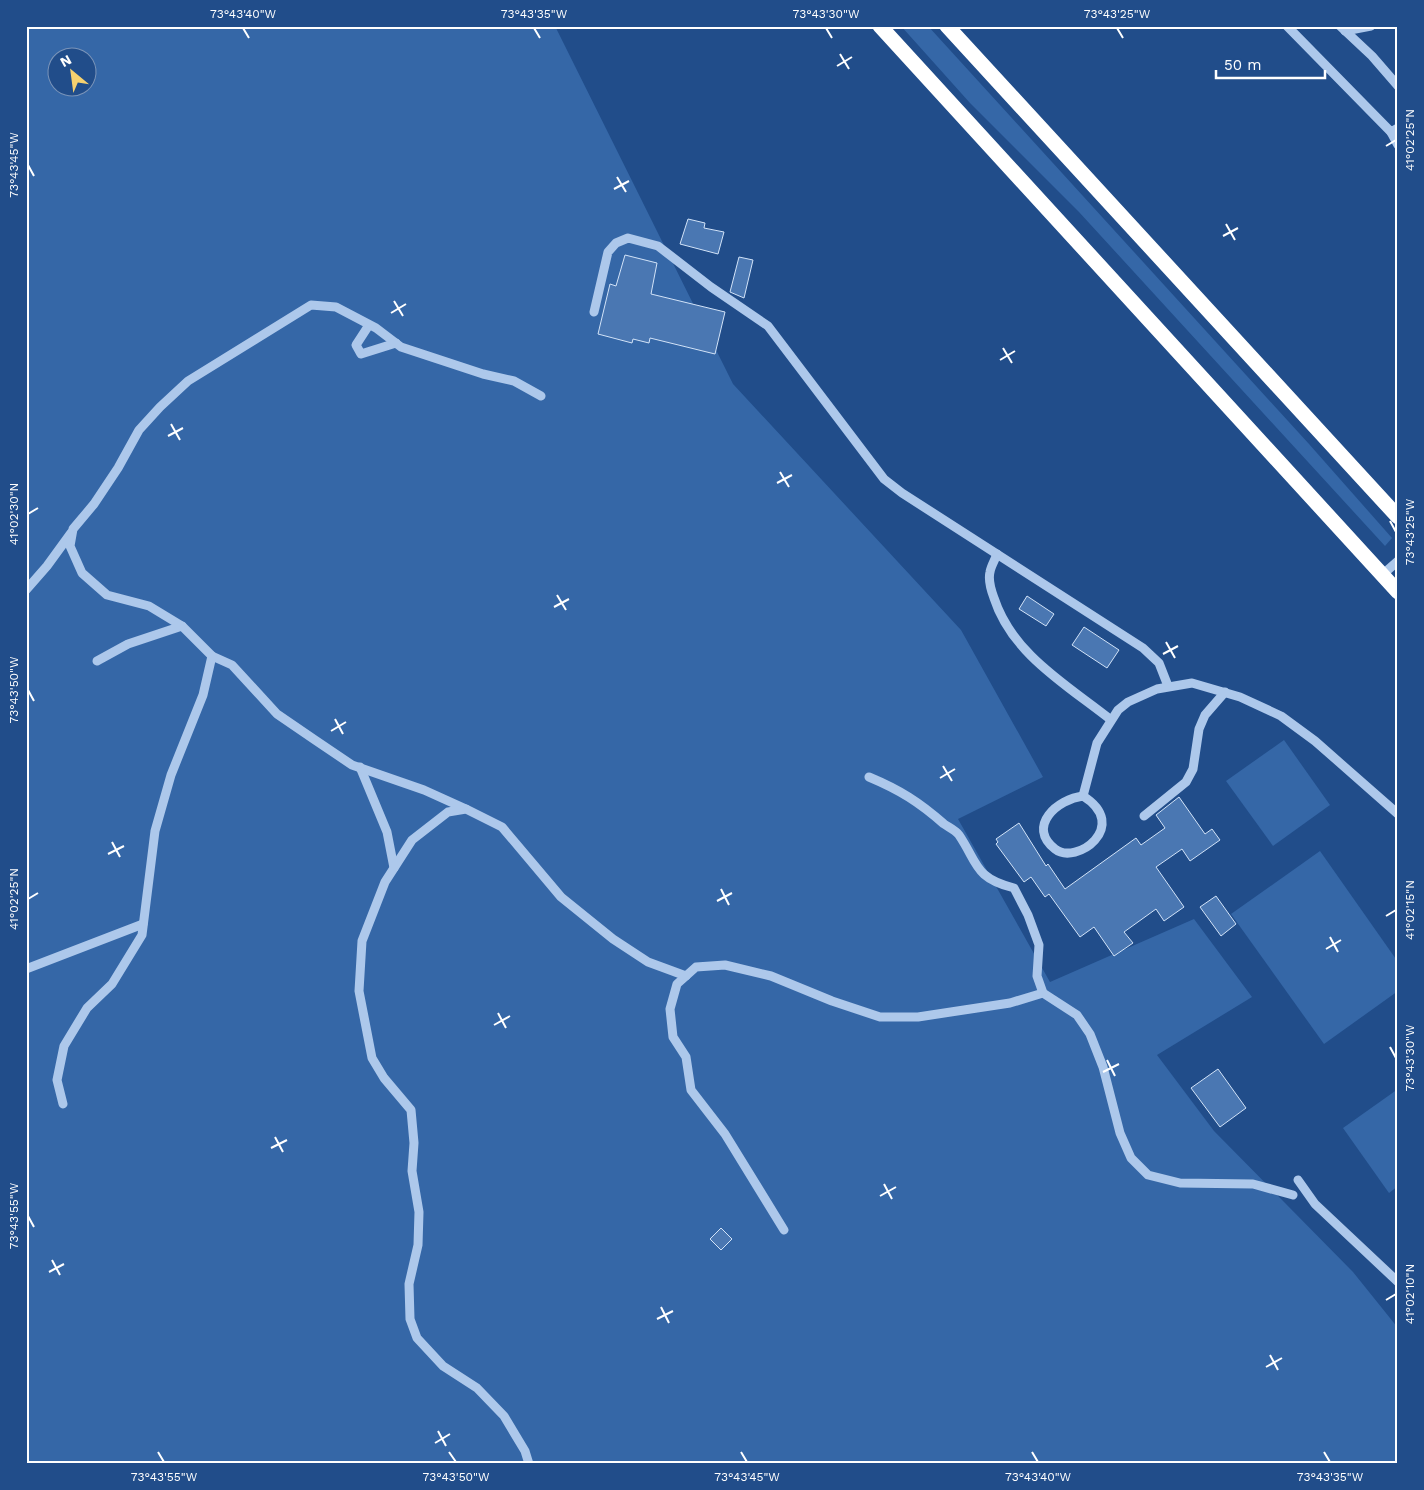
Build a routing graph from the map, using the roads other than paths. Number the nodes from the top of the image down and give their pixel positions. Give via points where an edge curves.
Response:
1 (880, 26) edge
2 (948, 26) edge
3 (1287, 26) edge
4 (1371, 26) edge
5 (1343, 29) edge
6 (1398, 86) edge
7 (1395, 130) edge
8 (1398, 145) edge
9 (594, 312) dead end
10 (369, 325) junction
11 (396, 343) junction
12 (541, 396) dead end
13 (1398, 518) edge
14 (73, 529) junction
15 (997, 554) junction
16 (1398, 561) edge
17 (1382, 575) junction
18 (26, 590) edge
19 (1398, 592) edge
20 (182, 626) junction
21 (212, 656) junction
22 (97, 661) dead end
23 (1168, 686) junction
24 (1225, 692) junction
25 (1110, 720) junction
26 (360, 767) junction
27 (869, 777) dead end
28 (1084, 796) junction
29 (466, 809) junction
30 (1398, 814) edge
31 (1144, 816) dead end
32 (394, 868) junction
33 (143, 924) junction
34 (26, 969) edge
35 (686, 976) junction
36 (1043, 993) junction
37 (63, 1104) dead end
38 (1298, 1180) dead end
39 (1293, 1195) dead end
40 (784, 1230) dead end
41 (1398, 1282) edge
42 (529, 1464) edge

1 - 17 highway
2 - 13 highway
3 - 7 lane
4 - 5 lane
5 - 6 lane
7 - 8 lane
9 - 15 lane via 608,252 616,242 628,238 658,246 768,326 884,479
10 - 11 lane
10 - 11 lane via 356,345 361,354
10 - 14 lane via 336,307 311,305 188,381 139,430 94,504
11 - 12 lane via 514,382
14 - 18 lane
14 - 20 lane via 70,546 82,573 107,595 149,606
15 - 23 lane via 1143,648 1159,663
15 - 25 lane via 990,572 991,589 997,610 1008,630 1028,655
16 - 17 lane
17 - 19 highway
20 - 21 lane
20 - 22 lane via 128,644
21 - 26 lane via 232,665 277,714 344,760
21 - 33 lane via 203,695 178,757 155,830
23 - 24 lane via 1192,684
23 - 25 lane via 1128,702
24 - 30 lane via 1281,716 1315,741
24 - 31 lane via 1205,715 1199,729 1193,769 1186,782
25 - 28 lane via 1097,743
26 - 29 lane
26 - 32 lane via 388,832
27 - 36 lane via 899,789 928,809 958,834 978,871 1000,885 1014,888 1039,944 1037,976
28 - 28 lane via 1071,797 1047,815 1044,828 1047,841 1056,851 1071,853 1086,848 1100,836 1103,822 1099,810
29 - 32 lane via 448,812 412,840
29 - 35 lane via 502,827 561,897 613,939 648,962
32 - 42 lane via 385,882 362,941 359,991 372,1058 411,1110 412,1171 419,1212 418,1245 409,1284 410,1319 417,1338 443,1366 477,1388 504,1416
33 - 34 lane
33 - 37 lane via 142,934 132,954 112,984 87,1008 64,1046 57,1080
35 - 36 lane via 696,967 725,965 771,976 880,1017 918,1017 1010,1003
35 - 40 lane via 677,984 670,1009 673,1037 686,1057 691,1090 725,1134
36 - 39 lane via 1077,1014 1090,1034 1130,1158 1148,1176 1180,1183 1253,1184
38 - 41 lane via 1316,1204

